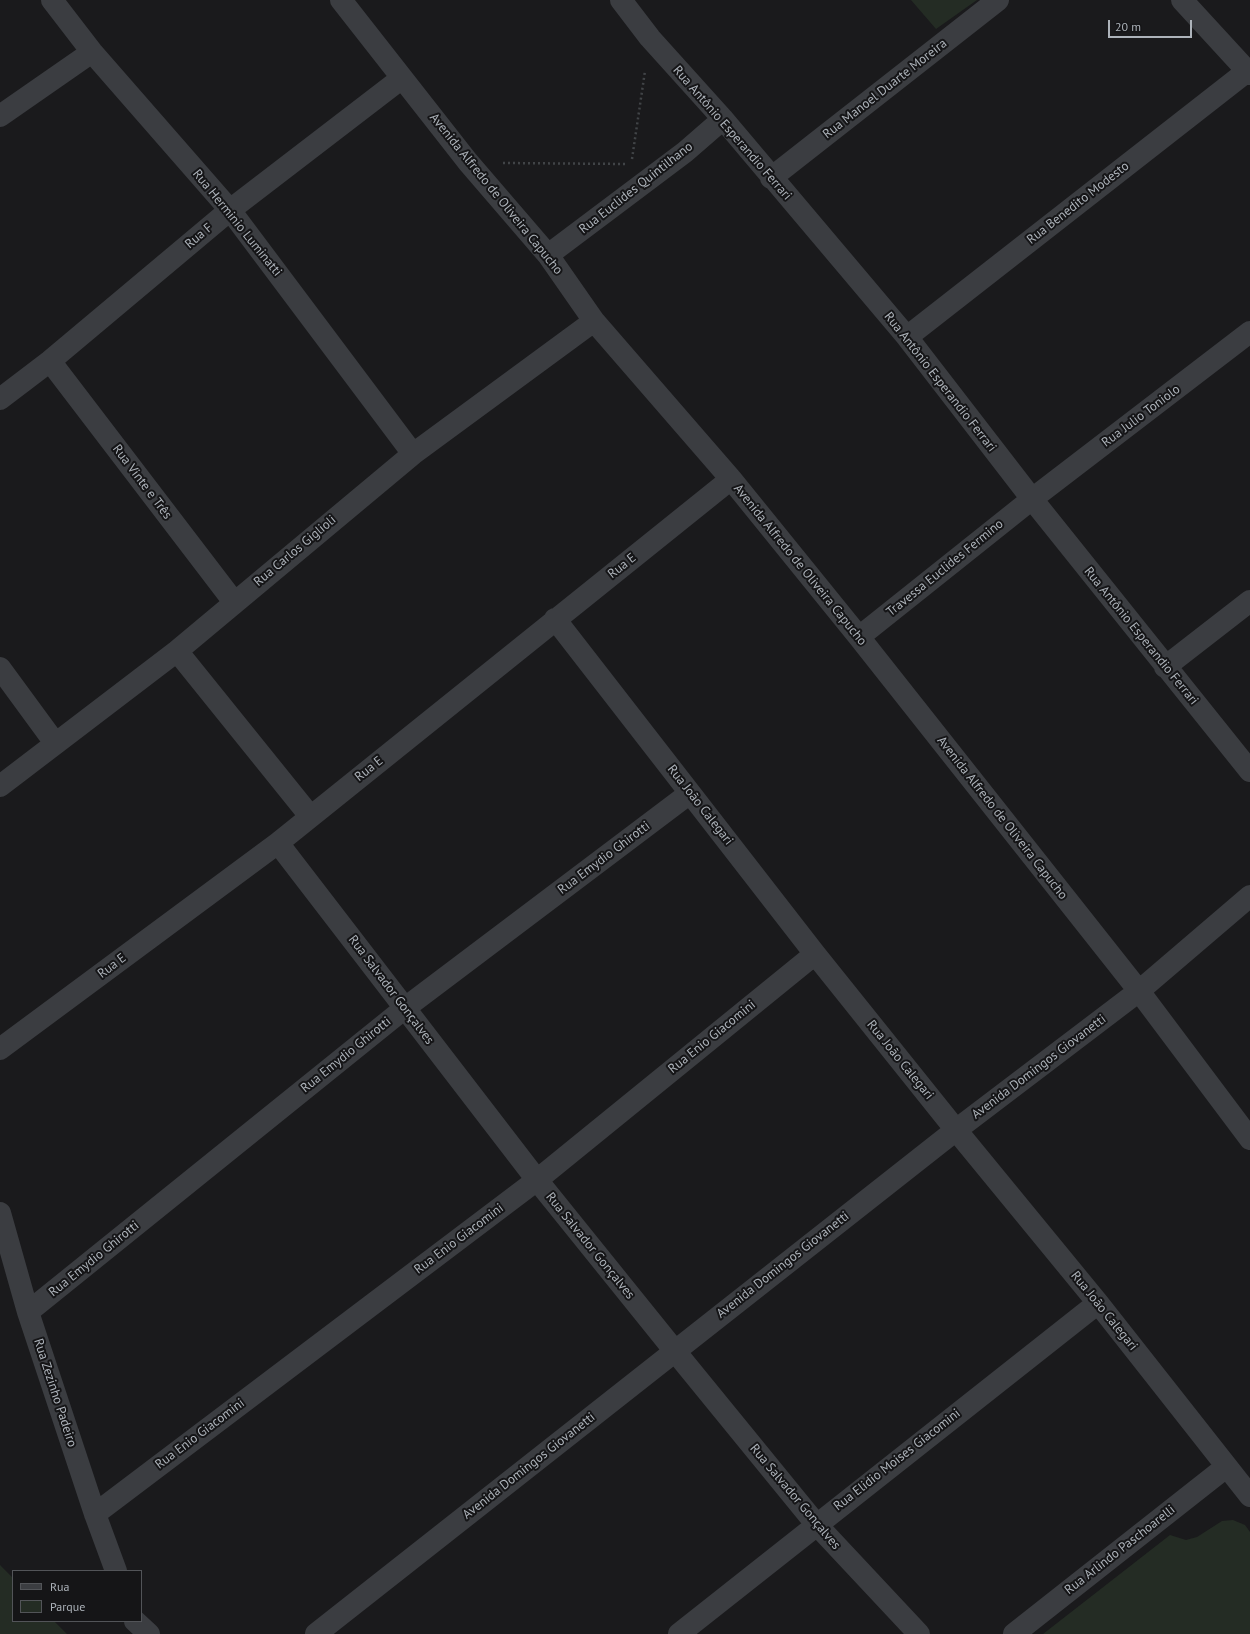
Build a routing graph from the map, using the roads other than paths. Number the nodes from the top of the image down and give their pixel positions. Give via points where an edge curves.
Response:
1 (52, 0) edge
2 (341, 0) edge
3 (621, 0) edge
4 (998, 0) edge
5 (1182, 0) edge
6 (92, 52) junction
7 (1249, 72) edge
8 (402, 78) junction
9 (0, 116) edge
10 (723, 119) junction
11 (771, 178) junction
12 (230, 210) junction
13 (548, 255) junction
14 (594, 321) junction
15 (1250, 332) edge
16 (907, 337) junction
17 (50, 361) junction
18 (0, 399) edge
19 (413, 454) junction
20 (731, 479) junction
21 (1032, 499) junction
22 (1250, 601) edge
23 (234, 602) junction
24 (555, 619) junction
25 (859, 637) junction
26 (177, 651) junction
27 (1165, 667) junction
28 (0, 668) edge
29 (55, 743) junction
30 (1250, 771) edge
31 (0, 786) edge
32 (690, 793) junction
33 (310, 816) junction
34 (278, 843) junction
35 (1250, 896) edge
36 (815, 954) junction
37 (1139, 991) junction
38 (405, 1008) junction
39 (0, 1049) edge
40 (956, 1130) junction
41 (1250, 1139) edge
42 (537, 1180) junction
43 (0, 1213) edge
44 (1098, 1302) junction
45 (28, 1312) junction
46 (674, 1350) junction
47 (1226, 1467) junction
48 (1250, 1496) edge
49 (94, 1514) junction
50 (816, 1524) junction
51 (116, 1570) edge
52 (136, 1622) edge
53 (149, 1634) edge
54 (316, 1634) edge
55 (678, 1634) edge
56 (919, 1634) edge
57 (1014, 1634) edge

1 - 6 street, Rua Herminio Luminatti
2 - 8 street, Avenida Alfredo de Oliveira Capucho
3 - 10 street, Rua Antônio Esperandio Ferrari via 650,38
4 - 11 street, Rua Manoel Duarte Moreira
5 - 7 street
6 - 9 street
6 - 12 street, Rua Herminio Luminatti
7 - 16 street, Rua Benedito Modesto
8 - 12 street, Rua F
8 - 13 street, Avenida Alfredo de Oliveira Capucho via 468,162
10 - 11 street, Rua Antônio Esperandio Ferrari
10 - 13 street, Rua Euclides Quintilhano via 685,152
11 - 16 street, Rua Antônio Esperandio Ferrari
12 - 17 street, Rua F
12 - 19 street, Rua Herminio Luminatti
13 - 14 street, Avenida Alfredo de Oliveira Capucho
14 - 19 street, Rua Carlos Giglioli
14 - 20 street, Avenida Alfredo de Oliveira Capucho
15 - 21 street, Rua Julio Toniolo
16 - 21 street, Rua Antônio Esperandio Ferrari
17 - 18 street, Rua F
17 - 23 street, Rua Vinte e Três
19 - 23 street, Rua Carlos Giglioli
20 - 24 street, Rua E
20 - 25 street, Avenida Alfredo de Oliveira Capucho
21 - 25 street, Travessa Euclides Fermino
21 - 27 street, Rua Antônio Esperandio Ferrari
22 - 27 street
23 - 26 street, Rua Carlos Giglioli
24 - 32 street, Rua João Calegari
24 - 33 street, Rua E
25 - 37 street, Avenida Alfredo de Oliveira Capucho
26 - 29 street, Rua Carlos Giglioli
26 - 33 street
27 - 30 street, Rua Antônio Esperandio Ferrari
28 - 29 street
29 - 31 street, Rua Carlos Giglioli
32 - 36 street, Rua João Calegari
32 - 38 street, Rua Emydio Ghirotti
33 - 34 street, Rua E
34 - 38 street, Rua Salvador Gonçalves
34 - 39 street, Rua E
35 - 37 street, Avenida Domingos Giovanetti
36 - 40 street, Rua João Calegari
36 - 42 street, Rua Enio Giacomini
37 - 40 street, Avenida Domingos Giovanetti
37 - 41 street, Avenida Alfredo de Oliveira Capucho
38 - 42 street, Rua Salvador Gonçalves
38 - 45 street, Rua Emydio Ghirotti
40 - 44 street, Rua João Calegari
40 - 46 street, Avenida Domingos Giovanetti
42 - 46 street, Rua Salvador Gonçalves
42 - 49 street, Rua Enio Giacomini
43 - 45 street, Rua Zezinho Padeiro
44 - 47 street, Rua João Calegari
44 - 50 street, Rua Elidio Moises Giacomini
45 - 49 street, Rua Zezinho Padeiro
46 - 50 street, Rua Salvador Gonçalves
46 - 54 street, Avenida Domingos Giovanetti
47 - 48 street, Rua João Calegari
47 - 57 street, Rua Arlindo Paschoarelli
49 - 51 street, Rua Zezinho Padeiro
50 - 55 street, Rua Elidio Moises Giacomini
50 - 56 street, Rua Salvador Gonçalves
52 - 53 street

